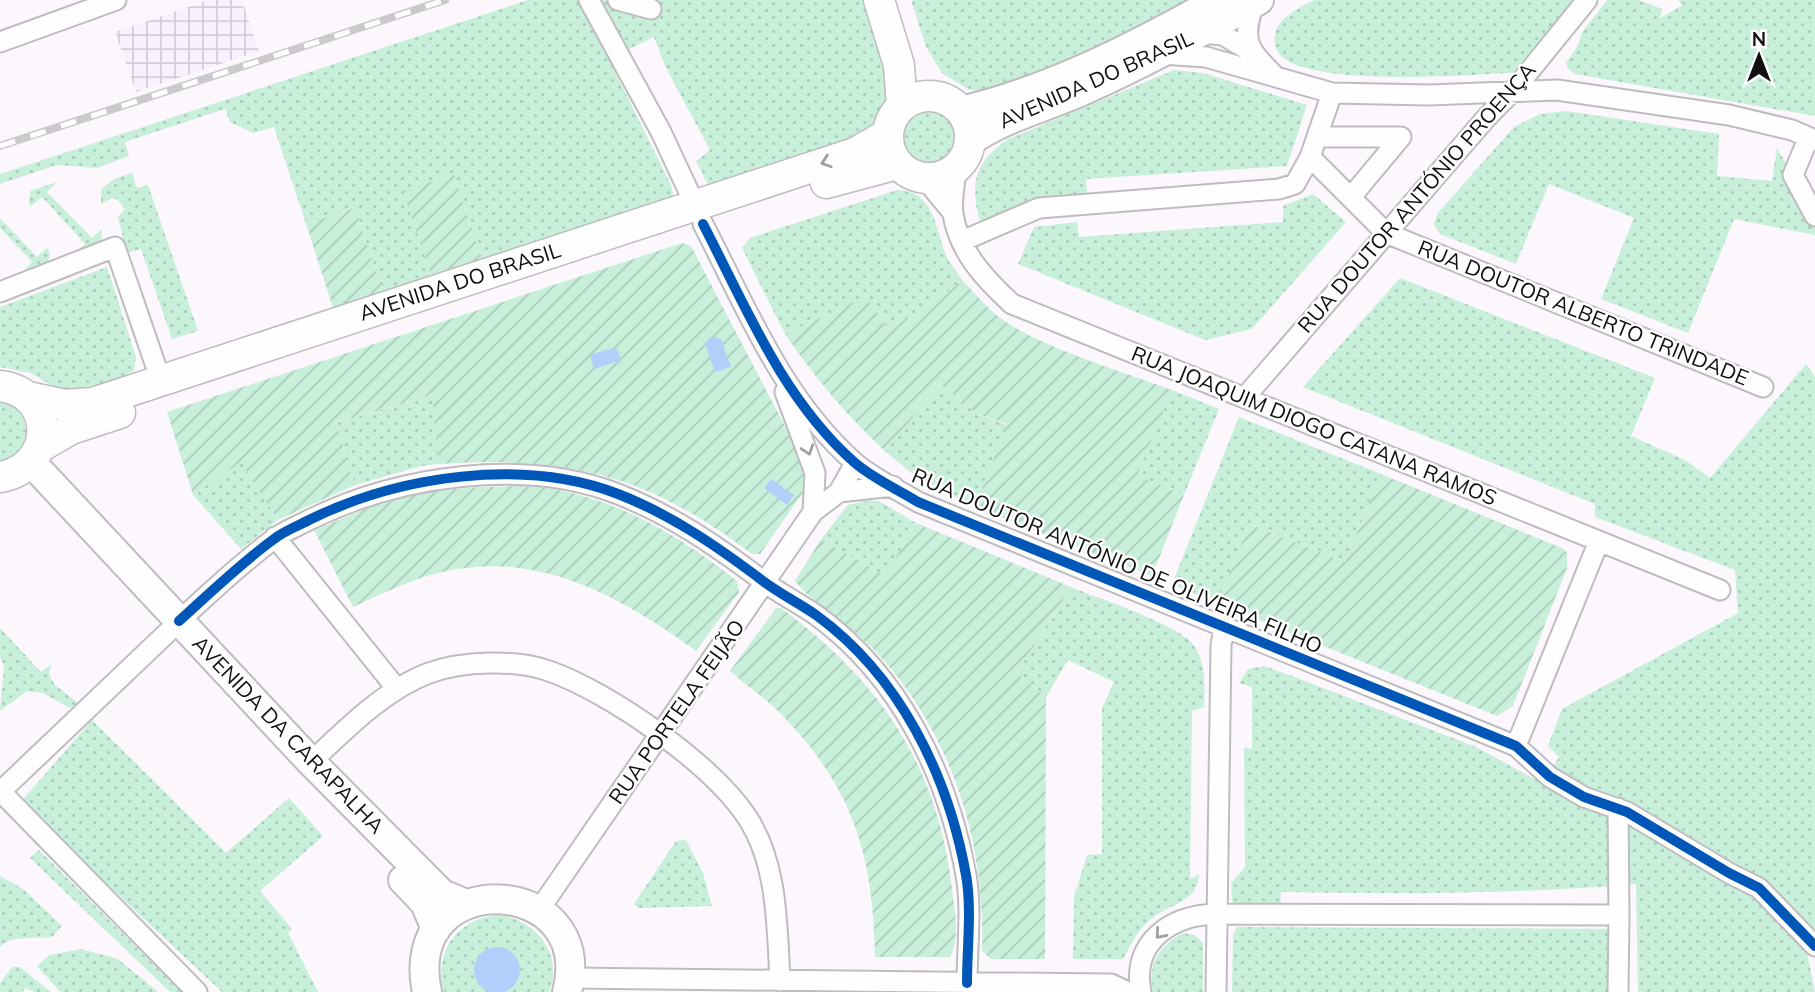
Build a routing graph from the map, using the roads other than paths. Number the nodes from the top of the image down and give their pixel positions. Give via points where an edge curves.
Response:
1 (116, 0) edge
2 (589, 0) edge
3 (618, 0) edge
4 (879, 0) edge
5 (892, 0) edge
6 (1218, 0) edge
7 (1587, 0) edge
8 (1257, 1) edge
9 (90, 5) edge
10 (651, 9) dead end
11 (1199, 35) junction
12 (0, 42) edge
13 (1250, 51) junction
14 (1277, 78) junction
15 (1514, 90) junction
16 (1332, 93) junction
17 (933, 96) junction
18 (902, 106) junction
19 (961, 111) junction
20 (888, 134) junction
21 (1317, 137) junction
22 (1811, 139) edge
23 (970, 141) junction
24 (1310, 157) junction
25 (897, 164) junction
26 (956, 169) junction
27 (925, 179) junction
28 (1351, 197) junction
29 (953, 213) junction
30 (699, 214) junction
31 (1815, 216) edge
32 (1386, 233) junction
33 (962, 241) junction
34 (0, 292) edge
35 (775, 365) junction
36 (160, 381) junction
37 (0, 386) edge
38 (1763, 387) dead end
39 (1246, 396) junction
40 (28, 397) junction
41 (855, 463) junction
42 (22, 465) edge
43 (893, 486) junction
44 (816, 492) junction
45 (839, 492) junction
46 (813, 512) junction
47 (275, 537) junction
48 (1599, 541) junction
49 (766, 583) junction
50 (1720, 590) dead end
51 (174, 626) junction
52 (1224, 628) junction
53 (397, 689) junction
54 (659, 735) junction
55 (1516, 746) junction
56 (312, 762) junction
57 (0, 791) edge
58 (1618, 808) junction
59 (466, 904) junction
60 (539, 910) junction
61 (1217, 914) junction
62 (1619, 915) junction
63 (436, 929) junction
64 (1815, 946) edge
65 (1144, 960) junction
66 (780, 981) junction
67 (967, 983) junction
68 (569, 985) edge
69 (1120, 988) edge
70 (197, 992) edge
71 (426, 992) edge
72 (1142, 992) edge
73 (1216, 992) edge
74 (1618, 992) edge

1 - 9 street
2 - 30 street, RUA DOUTOR ANTÓNIO DE OLIVEIRA FILHO via 655,119
3 - 10 street
4 - 18 main road via 899,65
5 - 17 main road via 911,62
6 - 11 main road, AVENIDA DO BRASIL
7 - 15 street, RUA DOUTOR ANTÓNIO PROENÇA
8 - 11 main road, AVENIDA DO BRASIL
8 - 13 street via 1246,28
9 - 12 street
11 - 13 street via 1223,35
11 - 14 street
11 - 19 main road, AVENIDA DO BRASIL
11 - 23 main road, AVENIDA DO BRASIL via 1081,92 996,124
13 - 14 street
14 - 16 street
15 - 16 street via 1429,95
15 - 22 street via 1557,90 1730,115 1793,130
15 - 32 street, RUA DOUTOR ANTÓNIO PROENÇA
16 - 21 street
17 - 18 main road
17 - 19 main road
18 - 20 main road
19 - 23 main road
20 - 25 main road
20 -> 30 main road, AVENIDA DO BRASIL via 855,153
21 - 24 street
21 - 28 street via 1401,137
22 - 31 street via 1793,175
23 - 26 main road
24 - 28 street, RUA DOUTOR ALBERTO TRINDADE
24 - 33 street via 1296,184 1279,190 1039,208
25 - 27 main road
25 - 30 main road, AVENIDA DO BRASIL
26 - 27 main road
26 - 29 street, RUA JOAQUIM DIOGO CATANA RAMOS
27 - 29 street, RUA JOAQUIM DIOGO CATANA RAMOS
28 - 32 street, RUA DOUTOR ALBERTO TRINDADE
29 - 33 street, RUA JOAQUIM DIOGO CATANA RAMOS
30 - 35 street, RUA DOUTOR ANTÓNIO DE OLIVEIRA FILHO
30 - 36 main road, AVENIDA DO BRASIL
30 - 42 main road, AVENIDA DO BRASIL via 71,429
32 - 38 street, RUA DOUTOR ALBERTO TRINDADE
32 - 39 street, RUA DOUTOR ANTÓNIO PROENÇA
33 - 39 street, RUA JOAQUIM DIOGO CATANA RAMOS via 979,273 1012,304
34 - 36 street via 115,247
35 - 41 street, RUA DOUTOR ANTÓNIO DE OLIVEIRA FILHO via 812,416
35 -> 44 street, RUA PORTELA FEIJÃO via 805,442
36 - 40 main road, AVENIDA DO BRASIL via 82,405
37 - 40 main road, AVENIDA DO BRASIL
39 - 48 street, RUA JOAQUIM DIOGO CATANA RAMOS
40 - 42 main road via 41,420
41 - 43 street, RUA DOUTOR ANTÓNIO DE OLIVEIRA FILHO
41 - 44 street via 827,476
41 - 45 street, RUA PORTELA FEIJÃO
42 - 51 main road
43 - 45 street
43 - 52 street, RUA DOUTOR ANTÓNIO DE OLIVEIRA FILHO via 918,502
44 - 46 street, RUA PORTELA FEIJÃO
45 - 46 street, RUA PORTELA FEIJÃO
46 - 49 street, RUA PORTELA FEIJÃO
47 - 49 street via 340,505 388,489 455,477 513,476 572,482 616,493 675,520
47 - 51 street
47 - 53 street
48 - 50 street, RUA JOAQUIM DIOGO CATANA RAMOS
48 - 55 street
49 - 54 street, RUA PORTELA FEIJÃO
49 - 67 street via 817,616 872,666 919,735 943,786 967,877
51 - 56 main road, AVENIDA DA CARAPALHA
51 - 57 street
51 - 63 main road via 425,903
52 - 55 street, RUA DOUTOR ANTÓNIO DE OLIVEIRA FILHO
52 - 61 street
53 - 54 street via 429,673 486,662 547,670 614,703
53 - 56 street
54 - 60 street, RUA PORTELA FEIJÃO
54 - 66 street via 718,781 748,818 769,868
55 - 58 street via 1550,777 1584,797
56 - 59 main road, AVENIDA DA CARAPALHA via 442,894
57 - 70 street
58 - 62 street
58 - 64 street via 1759,888
59 - 60 main road via 498,897
59 - 63 main road
60 - 68 main road via 564,940 570,958
61 - 62 street
61 -> 65 street via 1193,914 1171,922 1158,934
61 - 73 street
62 - 74 street
63 - 71 main road via 426,951
65 - 69 street
65 - 72 street
66 - 67 street
66 - 68 street
67 - 69 street

